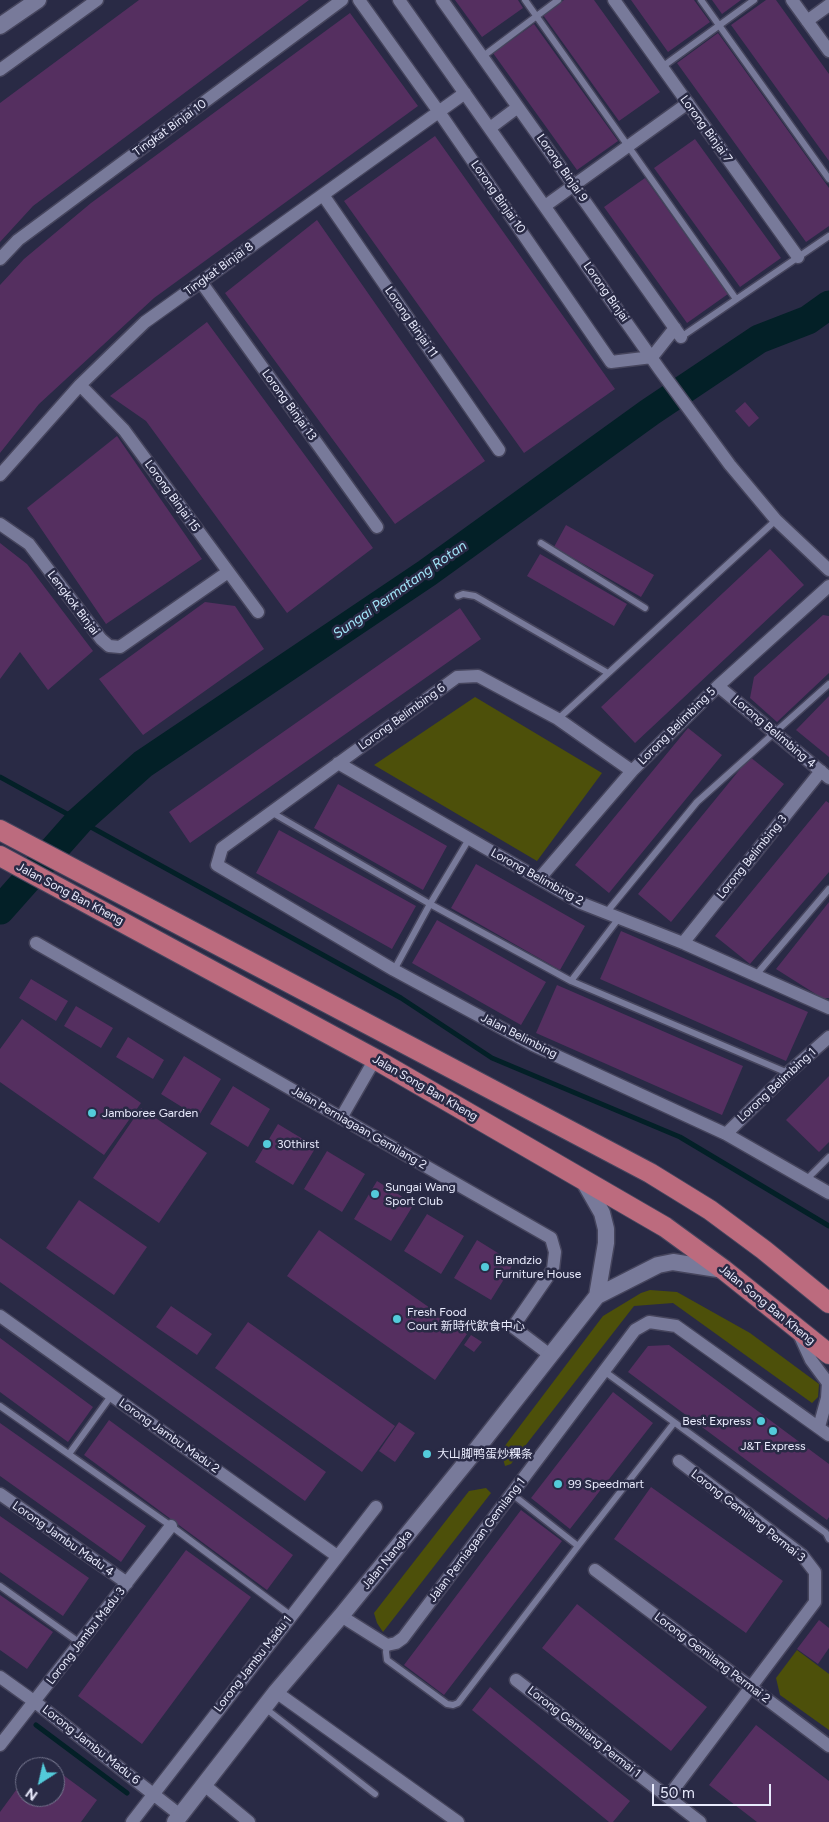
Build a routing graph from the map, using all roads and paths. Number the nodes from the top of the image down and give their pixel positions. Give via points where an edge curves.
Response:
1 (97, 0) edge
2 (342, 0) edge
3 (359, 0) edge
4 (399, 0) edge
5 (442, 0) edge
6 (525, 0) edge
7 (558, 0) edge
8 (614, 0) edge
9 (701, 0) edge
10 (754, 0) edge
11 (792, 0) edge
12 (31, 2) edge
13 (829, 5) edge
14 (536, 16) junction
15 (807, 21) junction
16 (0, 26) edge
17 (719, 26) junction
18 (829, 51) edge
19 (482, 57) junction
20 (662, 67) junction
21 (0, 70) edge
22 (465, 94) junction
23 (688, 103) junction
24 (518, 107) junction
25 (439, 112) junction
26 (490, 128) junction
27 (629, 146) junction
28 (829, 179) edge
29 (574, 185) junction
30 (323, 195) junction
31 (545, 206) junction
32 (829, 236) edge
33 (798, 257) junction
34 (0, 259) edge
35 (201, 282) junction
36 (736, 300) junction
37 (678, 332) junction
38 (652, 357) junction
39 (80, 385) junction
40 (499, 450) dead end
41 (0, 475) edge
42 (776, 520) junction
43 (0, 524) edge
44 (377, 527) dead end
45 (541, 543) dead end
46 (829, 570) edge
47 (228, 572) junction
48 (829, 586) edge
49 (458, 596) dead end
50 (645, 608) dead end
51 (258, 612) dead end
52 (608, 673) junction
53 (829, 684) edge
54 (718, 686) junction
55 (558, 719) junction
56 (775, 733) junction
57 (338, 764) junction
58 (632, 771) junction
59 (825, 774) edge
60 (271, 812) junction
61 (5, 832) edge
62 (469, 839) junction
63 (0, 856) edge
64 (217, 865) joint
65 (539, 879) junction
66 (828, 890) edge
67 (430, 904) junction
68 (606, 913) junction
69 (619, 918) junction
70 (36, 943) dead end
71 (683, 943) junction
72 (394, 970) junction
73 (756, 975) junction
74 (571, 982) junction
75 (829, 1008) edge
76 (829, 1037) edge
77 (375, 1059) junction
78 (788, 1073) junction
79 (341, 1118) junction
80 (726, 1134) junction
81 (829, 1157) edge
82 (582, 1178) junction
83 (806, 1180) junction
84 (829, 1192) edge
85 (724, 1270) junction
86 (597, 1296) junction
87 (829, 1302) edge
88 (0, 1316) edge
89 (796, 1328) junction
90 (829, 1354) edge
91 (550, 1355) junction
92 (604, 1370) junction
93 (111, 1396) junction
94 (0, 1406) edge
95 (674, 1423) junction
96 (824, 1425) edge
97 (829, 1435) edge
98 (69, 1454) junction
99 (679, 1461) dead end
100 (0, 1494) edge
101 (512, 1494) junction
102 (376, 1507) dead end
103 (171, 1526) junction
104 (828, 1534) edge
105 (578, 1546) junction
106 (337, 1556) junction
107 (595, 1570) dead end
108 (126, 1583) junction
109 (0, 1586) edge
110 (290, 1615) junction
111 (341, 1616) junction
112 (80, 1643) junction
113 (387, 1644) junction
114 (0, 1677) edge
115 (516, 1680) dead end
116 (751, 1688) junction
117 (276, 1692) junction
118 (35, 1702) junction
119 (264, 1708) junction
120 (0, 1745) edge
121 (829, 1746) edge
122 (203, 1784) junction
123 (153, 1794) junction
124 (375, 1794) dead end
125 (668, 1797) junction
126 (177, 1818) edge
127 (132, 1822) edge
128 (249, 1822) edge
129 (458, 1822) edge
130 (700, 1822) edge

1 - 21 street
2 - 34 street, Tingkat Binjai 10 via 18,240
3 - 25 street, Lorong Binjai 10
4 - 22 street, Lorong Binjai
5 - 19 street, Lorong Binjai 9
6 - 14 lane
7 - 14 lane
8 - 20 street, Lorong Binjai 7
9 - 17 lane
10 - 17 lane
11 - 15 street
12 - 16 street
13 - 15 street
14 - 19 lane
14 - 27 lane
15 - 18 street
17 - 20 lane
17 - 28 lane
19 - 24 street, Lorong Binjai 9
20 - 23 street, Lorong Binjai 7
22 - 25 street, Tingkat Binjai 8
22 - 26 street, Lorong Binjai
23 - 27 street
23 - 33 street, Lorong Binjai 7
24 - 26 street
24 - 29 street, Lorong Binjai 9
25 - 30 street, Tingkat Binjai 8
25 - 38 street, Lorong Binjai 10 via 612,362
26 - 31 street, Lorong Binjai
27 - 29 street
27 - 36 lane
29 - 31 street
29 - 37 street, Lorong Binjai 9
30 - 35 street, Tingkat Binjai 8
30 - 40 street, Lorong Binjai 11
31 - 38 street, Lorong Binjai
32 - 33 lane
33 - 36 lane
35 - 39 street, Tingkat Binjai 8 via 145,322
35 - 44 street, Lorong Binjai 13
36 - 37 lane
37 - 38 street
38 - 42 street, Lorong Binjai via 704,431
39 - 41 street, Tingkat Binjai 8
39 - 47 street, Lorong Binjai 15 via 124,430
42 - 46 street, Lorong Binjai
42 - 52 lane
43 - 47 street, Lengkok Binjai via 30,544 109,646 120,647
45 - 50 lane
47 - 51 street, Lorong Binjai 15
48 - 54 street, Lorong Belimbing 5
49 - 52 lane via 475,596
52 - 55 lane
53 - 56 lane
54 - 56 street, Lorong Belimbing 4
54 - 58 street, Lorong Belimbing 5
55 - 57 street, Lorong Belimbing 6 via 478,676 456,678
55 - 58 street, Lorong Belimbing 6
56 - 59 street, Lorong Belimbing 4
56 - 68 lane via 697,802
57 - 60 street, Lorong Belimbing 6
57 - 62 street, Lorong Belimbing 2
58 - 65 street, Lorong Belimbing 5
59 - 71 street, Lorong Belimbing 3
60 - 64 street, Lorong Belimbing 6 via 222,848
60 - 67 lane
61 - 87 main road, Jalan Song Ban Kheng via 650,1173 710,1210
62 - 65 street, Lorong Belimbing 2
62 - 67 lane
63 - 77 main road, Jalan Song Ban Kheng
64 - 72 street, Jalan Belimbing
65 - 68 street, Lorong Belimbing 2
66 - 73 lane
67 - 72 lane
67 - 74 lane
68 - 69 street, Lorong Belimbing 2
69 - 71 street, Lorong Belimbing 2
69 - 74 lane
70 - 79 street, Jalan Perniagaan Gemilang 2
71 - 73 street, Lorong Belimbing 2
72 - 80 street, Jalan Belimbing via 533,1045
73 - 75 street, Lorong Belimbing 2
74 - 78 lane
76 - 78 street, Lorong Belimbing 1
77 - 79 street
77 - 82 main road, Jalan Song Ban Kheng
78 - 80 street, Lorong Belimbing 1
79 - 91 street, Jalan Perniagaan Gemilang 2 via 550,1238 555,1252 553,1269 512,1327
80 - 83 street, Jalan Belimbing
81 - 83 lane
82 - 85 main road, Jalan Song Ban Kheng via 665,1226
82 - 86 street, Jalan Nangka via 602,1213 606,1229
83 - 84 street, Jalan Belimbing
85 - 86 street, Jalan Nangka via 673,1262 658,1265
85 - 89 main road, Jalan Song Ban Kheng
86 - 91 street, Jalan Nangka
88 - 93 street, Lorong Jambu Madu 2
89 - 90 main road, Jalan Song Ban Kheng
89 - 96 street via 811,1360 828,1383
91 - 111 street, Jalan Nangka
92 - 95 lane
92 - 96 street, Jalan Perniagaan Gemilang 1 via 635,1330 649,1322 676,1326
92 - 101 street, Jalan Perniagaan Gemilang 1
93 - 98 lane
93 - 106 street, Lorong Jambu Madu 2
94 - 98 lane
95 - 104 lane
95 - 105 lane
96 - 97 street, Jalan Perniagaan Gemilang 1
98 - 103 lane
99 - 116 street, Lorong Gemilang Permai 3 via 802,1555 815,1572 815,1602
100 - 108 street, Lorong Jambu Madu 4
101 - 105 lane
101 - 113 street, Jalan Perniagaan Gemilang 1 via 403,1638
102 - 106 street, Lorong Jambu Madu 1
103 - 108 street, Lorong Jambu Madu 3
103 - 110 lane
105 - 113 lane via 458,1704 447,1704 387,1660
106 - 110 street, Lorong Jambu Madu 1
107 - 116 street, Lorong Gemilang Permai 2
108 - 112 street, Lorong Jambu Madu 3
109 - 112 lane
110 - 123 street, Lorong Jambu Madu 1
111 - 113 street
111 - 117 street, Jalan Nangka
112 - 118 street, Lorong Jambu Madu 3
114 - 118 street, Lorong Jambu Madu 6
115 - 125 street, Lorong Gemilang Permai 1
116 - 121 street, Lorong Gemilang Permai 2
116 - 125 street
117 - 119 street, Jalan Nangka
117 - 129 street
118 - 120 street, Lorong Jambu Madu 3
118 - 123 street, Lorong Jambu Madu 6
119 - 122 street, Jalan Nangka
119 - 124 lane
122 - 126 street, Jalan Nangka
122 - 128 street
123 - 126 street, Lorong Jambu Madu 6
123 - 127 street, Lorong Jambu Madu 1
125 - 130 street, Lorong Gemilang Permai 1

